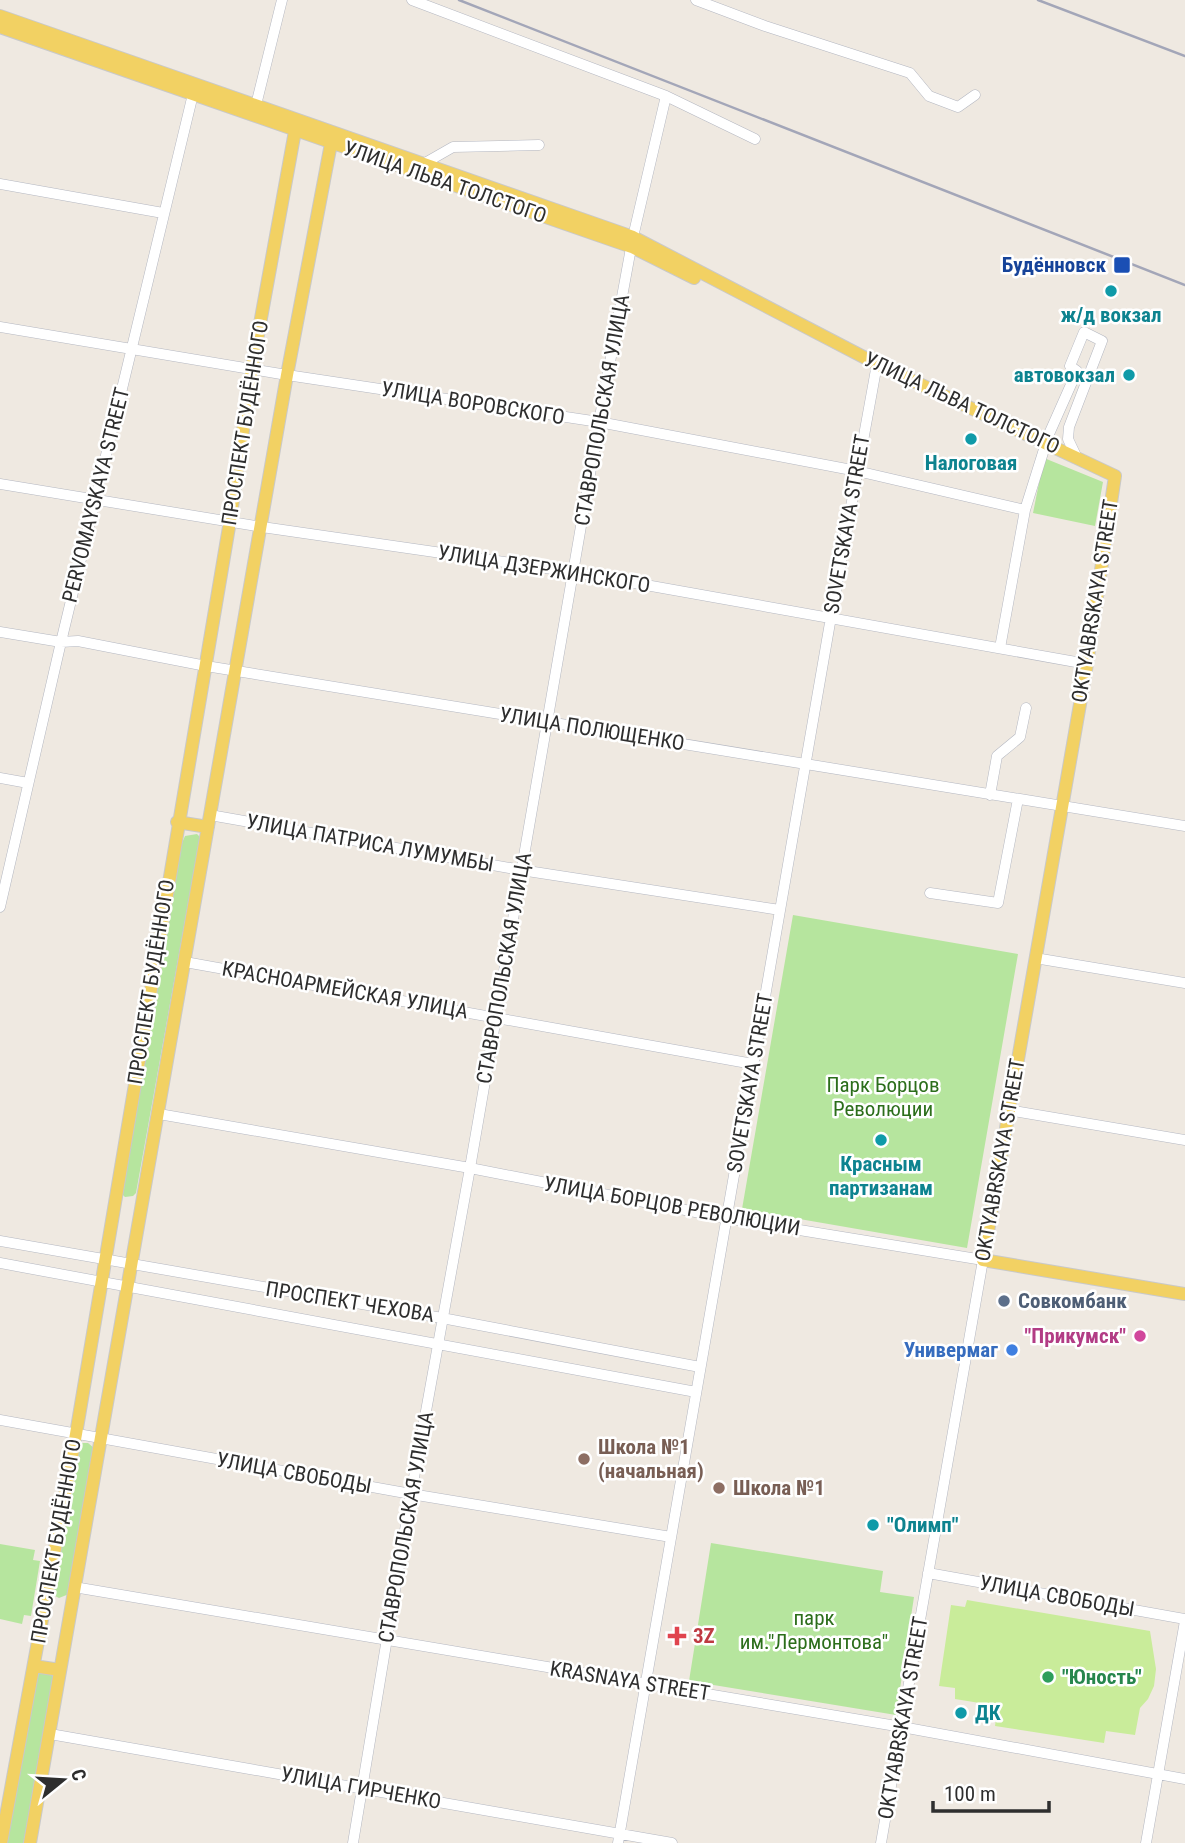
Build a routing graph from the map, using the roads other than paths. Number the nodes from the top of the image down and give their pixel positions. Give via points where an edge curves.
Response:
1 (282, 0) edge
2 (412, 0) edge
3 (696, 0) edge
4 (0, 16) edge
5 (0, 27) edge
6 (194, 88) junction
7 (975, 95) dead end
8 (666, 96) junction
9 (257, 105) junction
10 (297, 125) junction
11 (332, 137) junction
12 (755, 139) dead end
13 (539, 145) dead end
14 (425, 163) junction
15 (0, 184) edge
16 (163, 213) junction
17 (633, 242) junction
18 (0, 327) edge
19 (132, 348) junction
20 (876, 366) junction
21 (252, 368) junction
22 (287, 375) junction
23 (599, 422) junction
24 (1043, 441) junction
25 (1077, 458) junction
26 (857, 471) junction
27 (1115, 476) joint
28 (0, 484) edge
29 (95, 499) junction
30 (1025, 510) junction
31 (230, 521) junction
32 (262, 527) junction
33 (573, 572) junction
34 (831, 617) junction
35 (0, 632) edge
36 (61, 642) junction
37 (1000, 648) junction
38 (1087, 664) junction
39 (206, 666) junction
40 (236, 670) junction
41 (1026, 708) dead end
42 (547, 722) junction
43 (806, 764) junction
44 (0, 778) edge
45 (28, 783) junction
46 (989, 795) junction
47 (1017, 799) junction
48 (1062, 806) junction
49 (209, 821) junction
50 (177, 822) junction
51 (1185, 826) edge
52 (521, 870) junction
53 (930, 893) dead end
54 (0, 907) edge
55 (780, 910) junction
56 (1035, 958) junction
57 (185, 962) junction
58 (1185, 984) edge
59 (496, 1017) junction
60 (753, 1064) junction
61 (1008, 1110) junction
62 (159, 1114) junction
63 (1185, 1140) edge
64 (470, 1168) junction
65 (726, 1218) junction
66 (0, 1241) edge
67 (105, 1260) junction
68 (983, 1260) junction
69 (0, 1263) edge
70 (132, 1265) junction
71 (101, 1282) junction
72 (128, 1286) junction
73 (1185, 1294) edge
74 (442, 1318) junction
75 (437, 1346) junction
76 (700, 1367) junction
77 (696, 1392) junction
78 (0, 1420) edge
79 (76, 1434) junction
80 (101, 1438) junction
81 (411, 1494) junction
82 (671, 1536) junction
83 (928, 1573) junction
84 (74, 1587) junction
85 (1185, 1620) edge
86 (386, 1641) junction
87 (34, 1666) junction
88 (60, 1670) junction
89 (647, 1684) junction
90 (902, 1727) junction
91 (50, 1734) junction
92 (1160, 1774) junction
93 (1185, 1779) edge
94 (362, 1789) junction
95 (619, 1838) edge
96 (1, 1843) edge
97 (30, 1843) edge
98 (353, 1843) edge
99 (672, 1843) edge
100 (881, 1843) edge
101 (1146, 1843) edge

1 - 9 street
2 - 8 street
3 - 7 street via 910,73 938,102 958,107
4 - 6 main road, УЛИЦА ЛЬВА ТОЛСТОГО
5 - 6 main road, УЛИЦА ЛЬВА ТОЛСТОГО
6 - 9 main road, УЛИЦА ЛЬВА ТОЛСТОГО
6 - 10 main road, УЛИЦА ЛЬВА ТОЛСТОГО
6 - 16 street, PERVOMAYSKAYA STREET
8 - 12 street
8 - 17 street, СТАВРОПОЛЬСКАЯ УЛИЦА
9 - 10 main road, УЛИЦА ЛЬВА ТОЛСТОГО
10 - 11 main road, УЛИЦА ЛЬВА ТОЛСТОГО
10 - 21 main road, ПРОСПЕКТ БУДЁННОГО
11 - 14 main road, УЛИЦА ЛЬВА ТОЛСТОГО
11 - 17 main road, УЛИЦА ЛЬВА ТОЛСТОГО
11 - 22 main road, ПРОСПЕКТ БУДЁННОГО
13 - 14 street, УЛИЦА ЛЬВА ТОЛСТОГО via 453,147
14 - 17 main road, УЛИЦА ЛЬВА ТОЛСТОГО
15 - 16 street
16 - 19 street, PERVOMAYSKAYA STREET
17 - 20 main road, УЛИЦА ЛЬВА ТОЛСТОГО
17 - 23 street, СТАВРОПОЛЬСКАЯ УЛИЦА
18 - 19 street, УЛИЦА ВОРОВСКОГО
19 - 21 street, УЛИЦА ВОРОВСКОГО
19 - 29 street, PERVOMAYSKAYA STREET
20 - 24 main road, УЛИЦА ЛЬВА ТОЛСТОГО
20 - 26 street, SOVETSKAYA STREET
21 - 22 street, УЛИЦА ВОРОВСКОГО
21 - 31 main road, ПРОСПЕКТ БУДЁННОГО
22 - 23 street, УЛИЦА ВОРОВСКОГО
22 - 32 main road, ПРОСПЕКТ БУДЁННОГО
23 - 26 street, УЛИЦА ВОРОВСКОГО
23 - 33 street, СТАВРОПОЛЬСКАЯ УЛИЦА
24 - 25 main road, УЛИЦА ЛЬВА ТОЛСТОГО
24 - 25 street via 1077,371 1070,366 1084,332 1102,341 1069,427 1068,439
24 - 30 street
25 - 27 main road, УЛИЦА ЛЬВА ТОЛСТОГО
26 - 30 street, УЛИЦА ВОРОВСКОГО
26 - 34 street, SOVETSKAYA STREET
27 - 38 main road, OKTYABRSKAYA STREET
28 - 29 street, УЛИЦА ДЗЕРЖИНСКОГО
29 - 31 street, УЛИЦА ДЗЕРЖИНСКОГО
29 - 36 street, PERVOMAYSKAYA STREET
30 - 37 street
31 - 32 street, УЛИЦА ДЗЕРЖИНСКОГО
31 - 39 main road, ПРОСПЕКТ БУДЁННОГО
32 - 33 street, УЛИЦА ДЗЕРЖИНСКОГО
32 - 40 main road, ПРОСПЕКТ БУДЁННОГО
33 - 34 street, УЛИЦА ДЗЕРЖИНСКОГО
33 - 42 street, СТАВРОПОЛЬСКАЯ УЛИЦА
34 - 37 street, УЛИЦА ДЗЕРЖИНСКОГО
34 - 43 street, SOVETSKAYA STREET
35 - 36 street, УЛИЦА ПОЛЮЩЕНКО
36 - 39 street, УЛИЦА ПОЛЮЩЕНКО via 78,641
36 - 45 street, PERVOMAYSKAYA STREET
37 - 38 street, УЛИЦА ДЗЕРЖИНСКОГО
38 - 48 main road, OKTYABRSKAYA STREET
39 - 40 street, УЛИЦА ПОЛЮЩЕНКО
39 - 50 main road, ПРОСПЕКТ БУДЁННОГО
40 - 42 street, УЛИЦА ПОЛЮЩЕНКО
40 - 49 main road, ПРОСПЕКТ БУДЁННОГО
41 - 46 street via 1020,737 997,755
42 - 43 street, УЛИЦА ПОЛЮЩЕНКО
42 - 52 street, СТАВРОПОЛЬСКАЯ УЛИЦА
43 - 46 street, УЛИЦА ПОЛЮЩЕНКО
43 - 55 street, SOVETSKAYA STREET
44 - 45 street
45 - 54 street, PERVOMAYSKAYA STREET
46 - 47 street, УЛИЦА ПОЛЮЩЕНКО
47 - 48 street, УЛИЦА ПОЛЮЩЕНКО
47 - 53 street via 998,903
48 - 51 street, УЛИЦА ПОЛЮЩЕНКО
48 - 56 main road, OKTYABRSKAYA STREET
49 - 50 main road
49 - 52 street, УЛИЦА ПАТРИСА ЛУМУМБЫ
49 - 57 main road, ПРОСПЕКТ БУДЁННОГО
50 - 67 main road, ПРОСПЕКТ БУДЁННОГО
52 - 55 street, УЛИЦА ПАТРИСА ЛУМУМБЫ
52 - 59 street, СТАВРОПОЛЬСКАЯ УЛИЦА
55 - 60 street, SOVETSKAYA STREET
56 - 58 street
56 - 61 main road, OKTYABRSKAYA STREET
57 - 59 street, КРАСНОАРМЕЙСКАЯ УЛИЦА
57 - 62 main road, ПРОСПЕКТ БУДЁННОГО
59 - 60 street, КРАСНОАРМЕЙСКАЯ УЛИЦА
59 - 64 street, СТАВРОПОЛЬСКАЯ УЛИЦА
60 - 65 street, SOVETSKAYA STREET
61 - 63 street
61 - 68 main road, OKTYABRSKAYA STREET
62 - 64 street, УЛИЦА БОРЦОВ РЕВОЛЮЦИИ
62 - 70 main road, ПРОСПЕКТ БУДЁННОГО
64 - 65 street, УЛИЦА БОРЦОВ РЕВОЛЮЦИИ
64 - 74 street, СТАВРОПОЛЬСКАЯ УЛИЦА
65 - 68 street, УЛИЦА БОРЦОВ РЕВОЛЮЦИИ
65 - 76 street, SOVETSKAYA STREET
66 - 67 street, ПРОСПЕКТ ЧЕХОВА
67 - 70 street, ПРОСПЕКТ ЧЕХОВА
67 - 71 main road, ПРОСПЕКТ БУДЁННОГО
68 - 73 main road, УЛИЦА БОРЦОВ РЕВОЛЮЦИИ
68 - 83 street, OKTYABRSKAYA STREET
69 - 71 street, ПРОСПЕКТ ЧЕХОВА
70 - 72 main road, ПРОСПЕКТ БУДЁННОГО
70 - 74 street, ПРОСПЕКТ ЧЕХОВА
71 - 72 street, ПРОСПЕКТ ЧЕХОВА
71 - 79 main road, ПРОСПЕКТ БУДЁННОГО
72 - 75 street, ПРОСПЕКТ ЧЕХОВА
72 - 80 main road, ПРОСПЕКТ БУДЁННОГО
74 - 75 street, СТАВРОПОЛЬСКАЯ УЛИЦА
74 - 76 street, ПРОСПЕКТ ЧЕХОВА
75 - 77 street, ПРОСПЕКТ ЧЕХОВА
75 - 81 street, СТАВРОПОЛЬСКАЯ УЛИЦА
76 - 77 street, SOVETSKAYA STREET
77 - 82 street, SOVETSKAYA STREET
78 - 79 street, УЛИЦА СВОБОДЫ
79 - 80 street, УЛИЦА СВОБОДЫ
79 - 87 main road, ПРОСПЕКТ БУДЁННОГО
80 - 81 street, УЛИЦА СВОБОДЫ
80 - 84 main road, ПРОСПЕКТ БУДЁННОГО
81 - 82 street, УЛИЦА СВОБОДЫ
81 - 86 street, СТАВРОПОЛЬСКАЯ УЛИЦА
82 - 89 street, SOVETSKAYA STREET
83 - 85 street, УЛИЦА СВОБОДЫ
83 - 90 street, OKTYABRSKAYA STREET
84 - 86 street, KRASNAYA STREET
84 - 88 main road, ПРОСПЕКТ БУДЁННОГО
85 - 92 street
86 - 89 street, KRASNAYA STREET
86 - 94 street, СТАВРОПОЛЬСКАЯ УЛИЦА
87 - 88 main road
87 - 96 main road, ПРОСПЕКТ БУДЁННОГО
88 - 91 main road, ПРОСПЕКТ БУДЁННОГО
89 - 90 street, KRASNAYA STREET
89 - 95 street, SOVETSKAYA STREET
90 - 92 street, KRASNAYA STREET
90 - 100 street, OKTYABRSKAYA STREET
91 - 94 street, УЛИЦА ГИРЧЕНКО
91 - 97 main road, ПРОСПЕКТ БУДЁННОГО
92 - 93 street, KRASNAYA STREET
92 - 101 street
94 - 95 street, УЛИЦА ГИРЧЕНКО
94 - 98 street, СТАВРОПОЛЬСКАЯ УЛИЦА
95 - 99 street, УЛИЦА ГИРЧЕНКО

